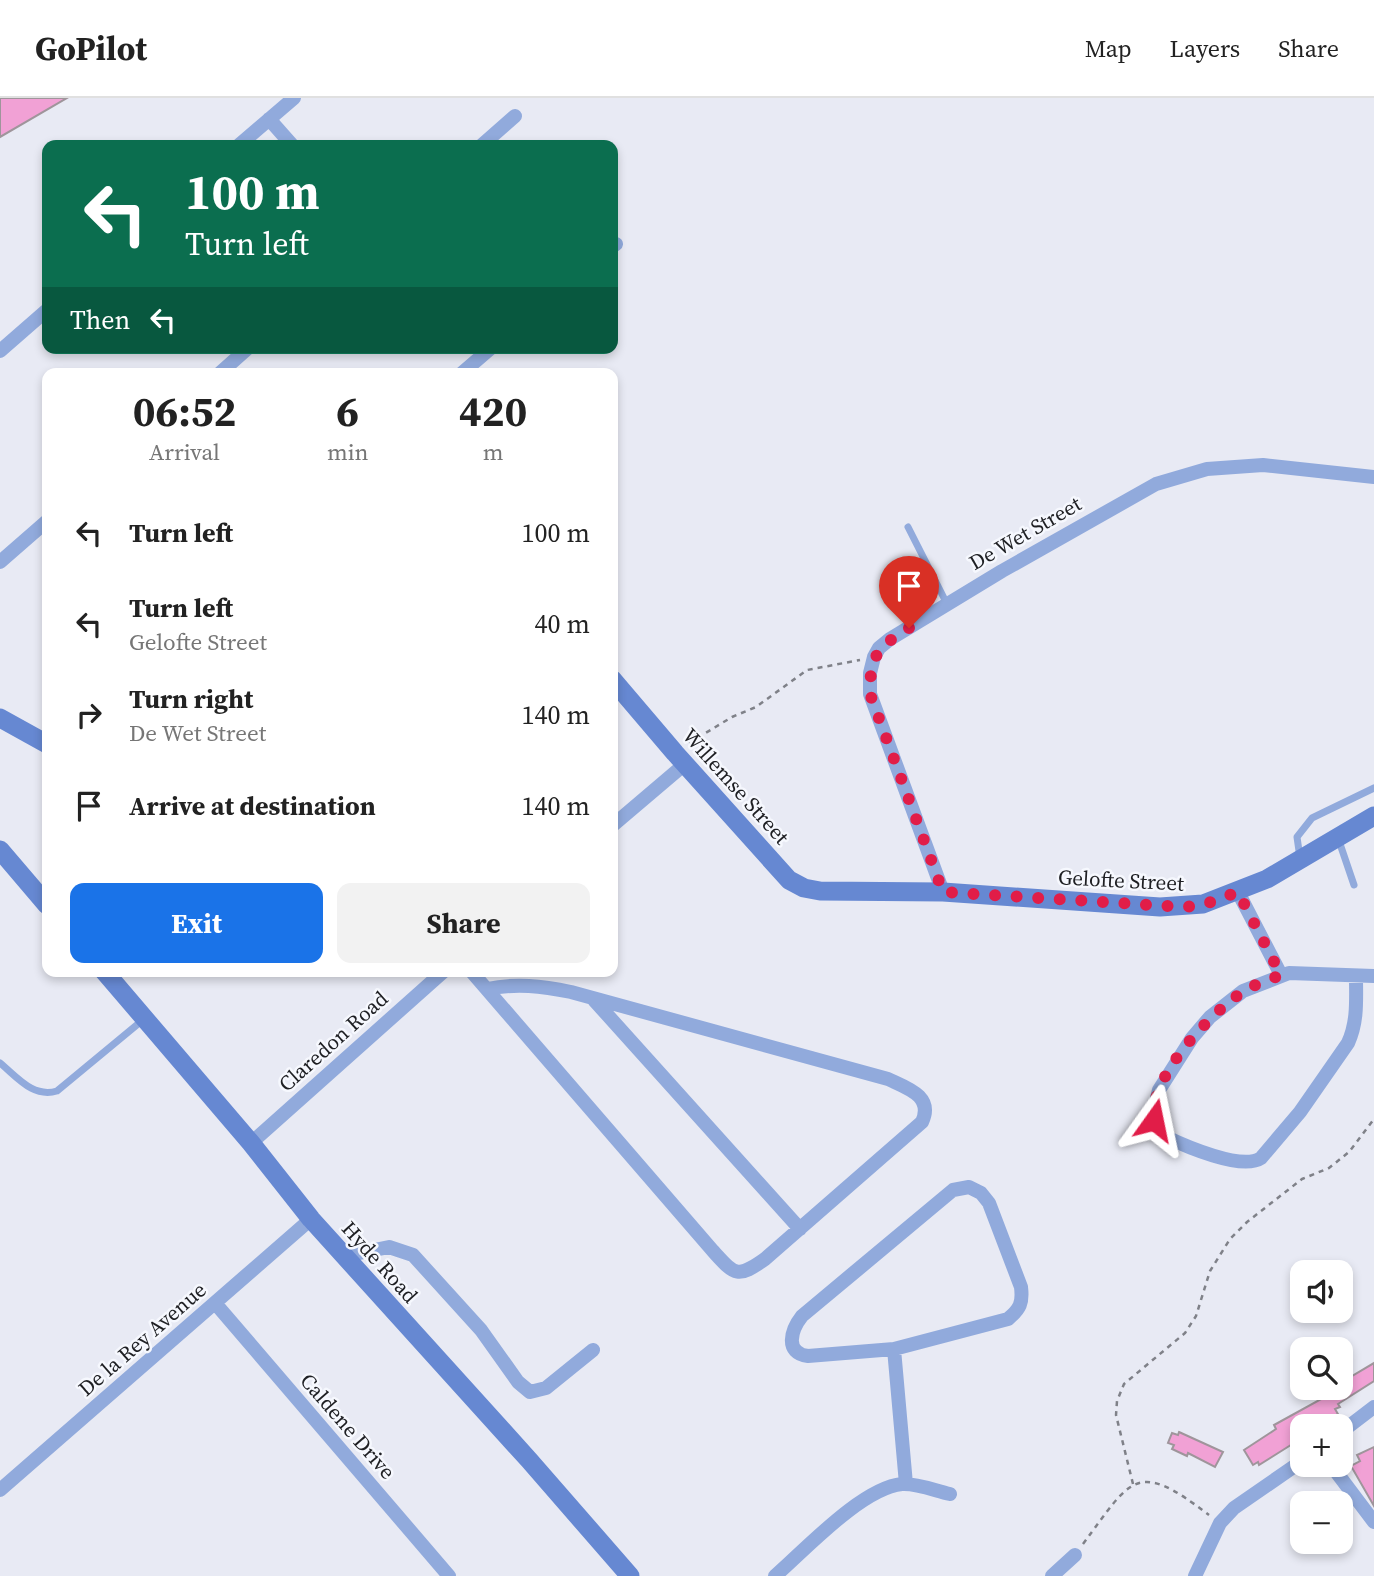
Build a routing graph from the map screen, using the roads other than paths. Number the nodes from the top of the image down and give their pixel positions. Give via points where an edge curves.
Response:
1 (294, 98) edge
2 (515, 116) dead end
3 (270, 119) junction
4 (245, 140) edge
5 (288, 140) edge
6 (488, 140) edge
7 (42, 314) edge
8 (0, 351) edge
9 (241, 354) edge
10 (226, 368) edge
11 (1374, 477) edge
12 (42, 525) edge
13 (908, 527) dead end
14 (0, 562) edge
15 (947, 604) junction
16 (618, 685) edge
17 (0, 718) edge
18 (42, 737) edge
19 (680, 758) junction
20 (1374, 788) edge
21 (1374, 816) edge
22 (618, 820) edge
23 (1338, 838) junction
24 (0, 850) edge
25 (1301, 860) junction
26 (1354, 885) dead end
27 (844, 892) joint
28 (943, 892) junction
29 (1238, 892) junction
30 (42, 899) edge
31 (1281, 975) junction
32 (1356, 976) junction
33 (1374, 976) edge
34 (109, 977) edge
35 (437, 977) edge
36 (476, 977) edge
37 (487, 989) junction
38 (593, 999) junction
39 (145, 1019) junction
40 (0, 1063) edge
41 (251, 1143) junction
42 (311, 1219) junction
43 (800, 1229) junction
44 (345, 1256) junction
45 (215, 1303) junction
46 (894, 1349) junction
47 (593, 1350) dead end
48 (1374, 1407) edge
49 (1353, 1423) edge
50 (1290, 1469) edge
51 (1340, 1477) edge
52 (906, 1484) junction
53 (0, 1490) edge
54 (950, 1494) dead end
55 (1374, 1521) edge
56 (1075, 1555) road end
57 (449, 1576) edge
58 (631, 1576) edge
59 (775, 1576) edge
60 (1052, 1576) edge
61 (1195, 1576) edge

1 - 3 street
2 - 6 street
3 - 4 street
3 - 5 street
7 - 8 street
9 - 10 street
11 - 15 street, De Wet Street via 1263,465 1188,472 1117,504
12 - 14 street
13 - 15 lane
15 - 28 street, De Wet Street via 879,648 870,673 870,694
16 - 19 street, Willemse Street
17 - 18 street
19 - 22 street
19 - 27 street, Willemse Street via 789,880 804,888
20 - 25 lane via 1305,824 1297,837
21 - 23 street, Gelofte Street
23 - 25 street, Gelofte Street
23 - 26 lane
24 - 30 street
25 - 29 street, Gelofte Street
27 - 28 street, Gelofte Street
28 - 29 street, Gelofte Street via 1184,907
29 - 31 street
31 - 32 street
31 - 32 street via 1243,992 1210,1017 1192,1038 1168,1073 1154,1107 1154,1120 1164,1136 1240,1163 1261,1158 1348,1043 1354,1031
32 - 33 street
34 - 39 street, Hyde Road
35 - 41 street, Claredon Road
36 - 37 street
37 - 38 street via 531,985
37 - 43 street via 730,1270 745,1273
38 - 43 street
38 - 43 street via 888,1079 922,1098 926,1114 922,1122
39 - 40 lane via 57,1091 33,1091
39 - 41 street, Hyde Road
41 - 42 street, Hyde Road
42 - 44 street, Hyde Road
42 - 45 street, De la Rey Avenue
44 - 47 street via 389,1247 413,1255 530,1392 546,1388
44 - 58 street, Hyde Road
45 - 53 street, De la Rey Avenue
45 - 57 street, Caldene Drive
46 - 46 street via 1008,1319 1020,1309 1021,1287 989,1203 975,1189 953,1190 802,1316 791,1334 792,1346 802,1355
46 - 52 street
48 - 49 street
50 - 61 street via 1220,1523
51 - 55 street
52 - 54 street
52 - 59 street via 870,1494
56 - 60 street

